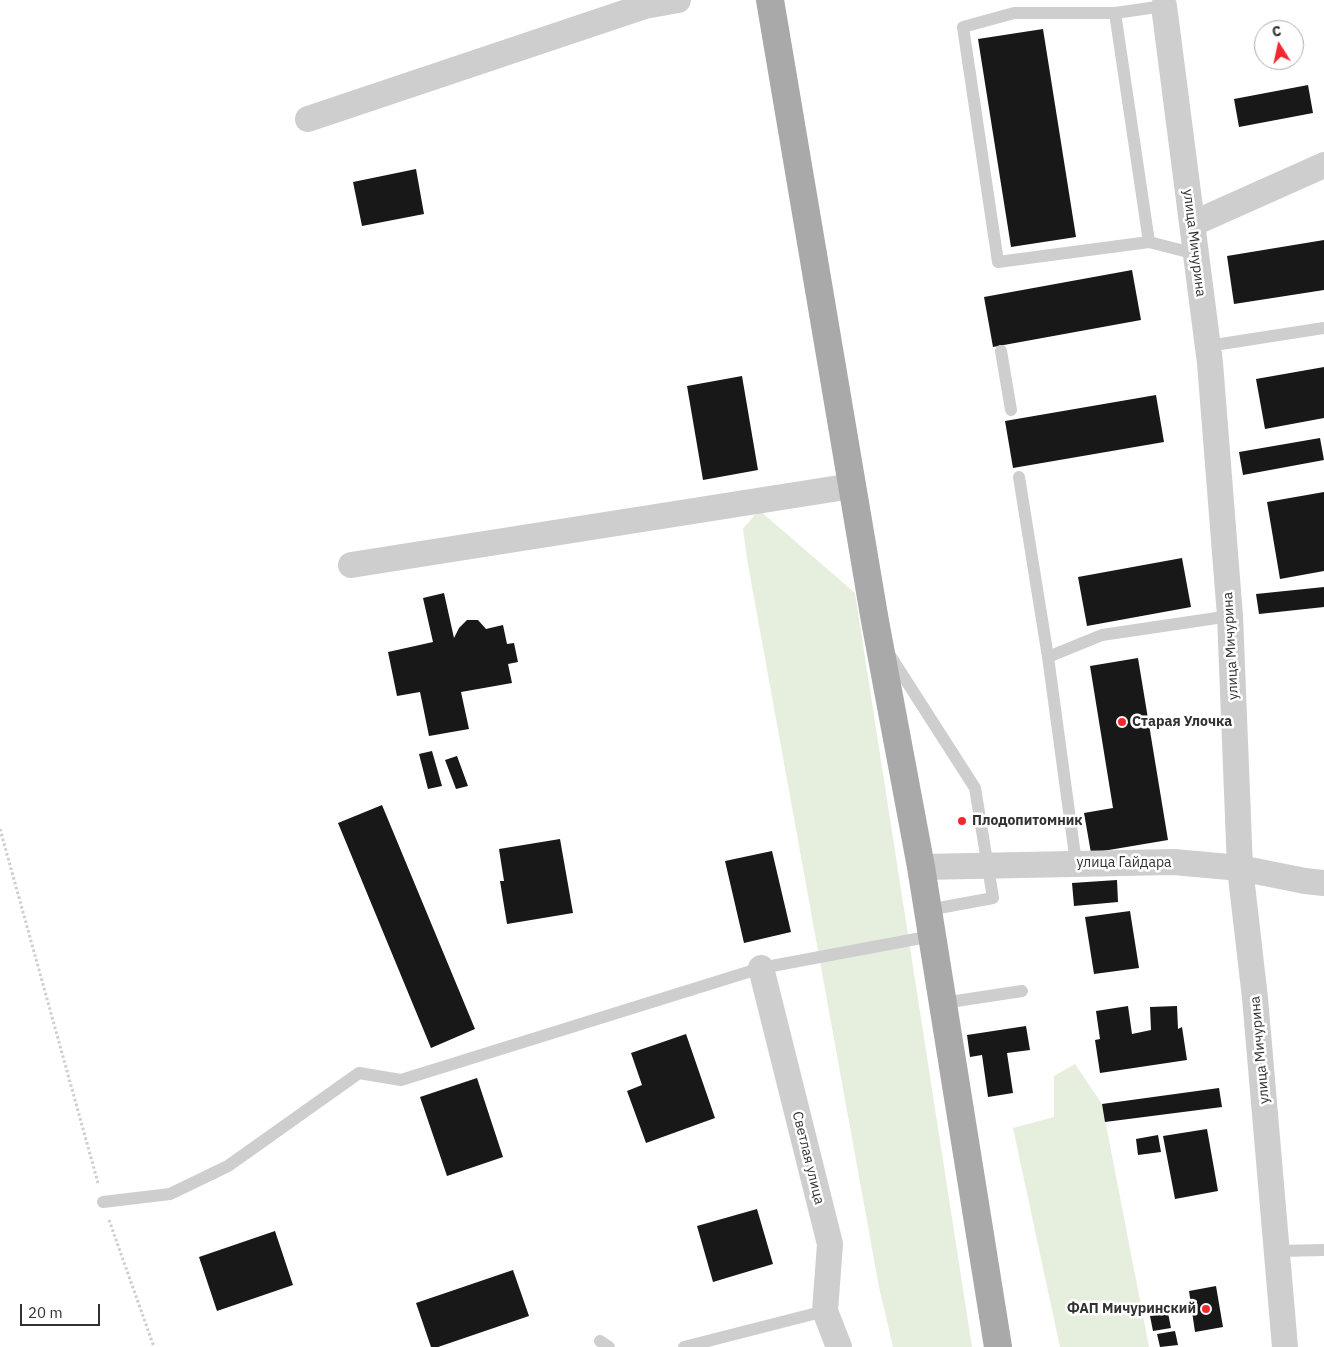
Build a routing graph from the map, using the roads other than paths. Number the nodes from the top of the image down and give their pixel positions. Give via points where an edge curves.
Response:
1 (678, 0) edge
2 (770, 0) edge
3 (1164, 6) joint
4 (1114, 13) junction
5 (308, 119) dead end
6 (1324, 165) edge
7 (1192, 224) junction
8 (1149, 242) junction
9 (1196, 254) junction
10 (1324, 328) edge
11 (1208, 346) junction
12 (1001, 351) dead end
13 (1011, 410) dead end
14 (1019, 477) dead end
15 (852, 486) junction
16 (351, 565) dead end
17 (1230, 616) junction
18 (877, 635) junction
19 (1048, 657) junction
20 (1076, 863) junction
21 (988, 865) junction
22 (921, 867) junction
23 (1240, 868) junction
24 (1324, 883) edge
25 (928, 910) junction
26 (932, 936) junction
27 (761, 968) junction
28 (1022, 991) dead end
29 (943, 1004) junction
30 (103, 1202) road end
31 (1276, 1250) junction
32 (1324, 1250) edge
33 (825, 1311) junction
34 (684, 1347) edge
35 (839, 1347) edge
36 (998, 1347) edge
37 (1285, 1347) edge

1 - 5 street via 645,6
2 - 15 main road
3 - 4 lane
3 - 7 street, улица Мичурина
4 - 8 lane
4 - 8 lane via 1014,12 963,27 998,262
6 - 7 street
7 - 9 street, улица Мичурина
8 - 9 lane
9 - 11 street, улица Мичурина
10 - 11 lane
11 - 17 street, улица Мичурина
12 - 13 lane
14 - 19 lane
15 - 16 street
15 - 18 main road
17 - 19 lane via 1102,635
17 - 23 street, улица Мичурина
18 - 21 lane via 976,788
18 - 22 main road
19 - 20 lane
20 - 21 street, улица Гайдара
20 - 23 street, улица Гайдара via 1174,862
21 - 22 street, улица Гайдара
21 - 25 lane via 993,898
22 - 25 main road
23 - 24 street, улица Гайдара
23 - 31 street, улица Мичурина via 1255,998
25 - 26 main road
26 - 27 lane
26 - 29 main road
27 - 30 lane via 401,1080 359,1073 228,1166 170,1194
27 - 33 street, Светлая улица via 830,1244
28 - 29 lane
29 - 36 main road
31 - 32 lane
31 - 37 street, улица Мичурина
33 - 34 lane
33 - 35 street, Светлая улица

